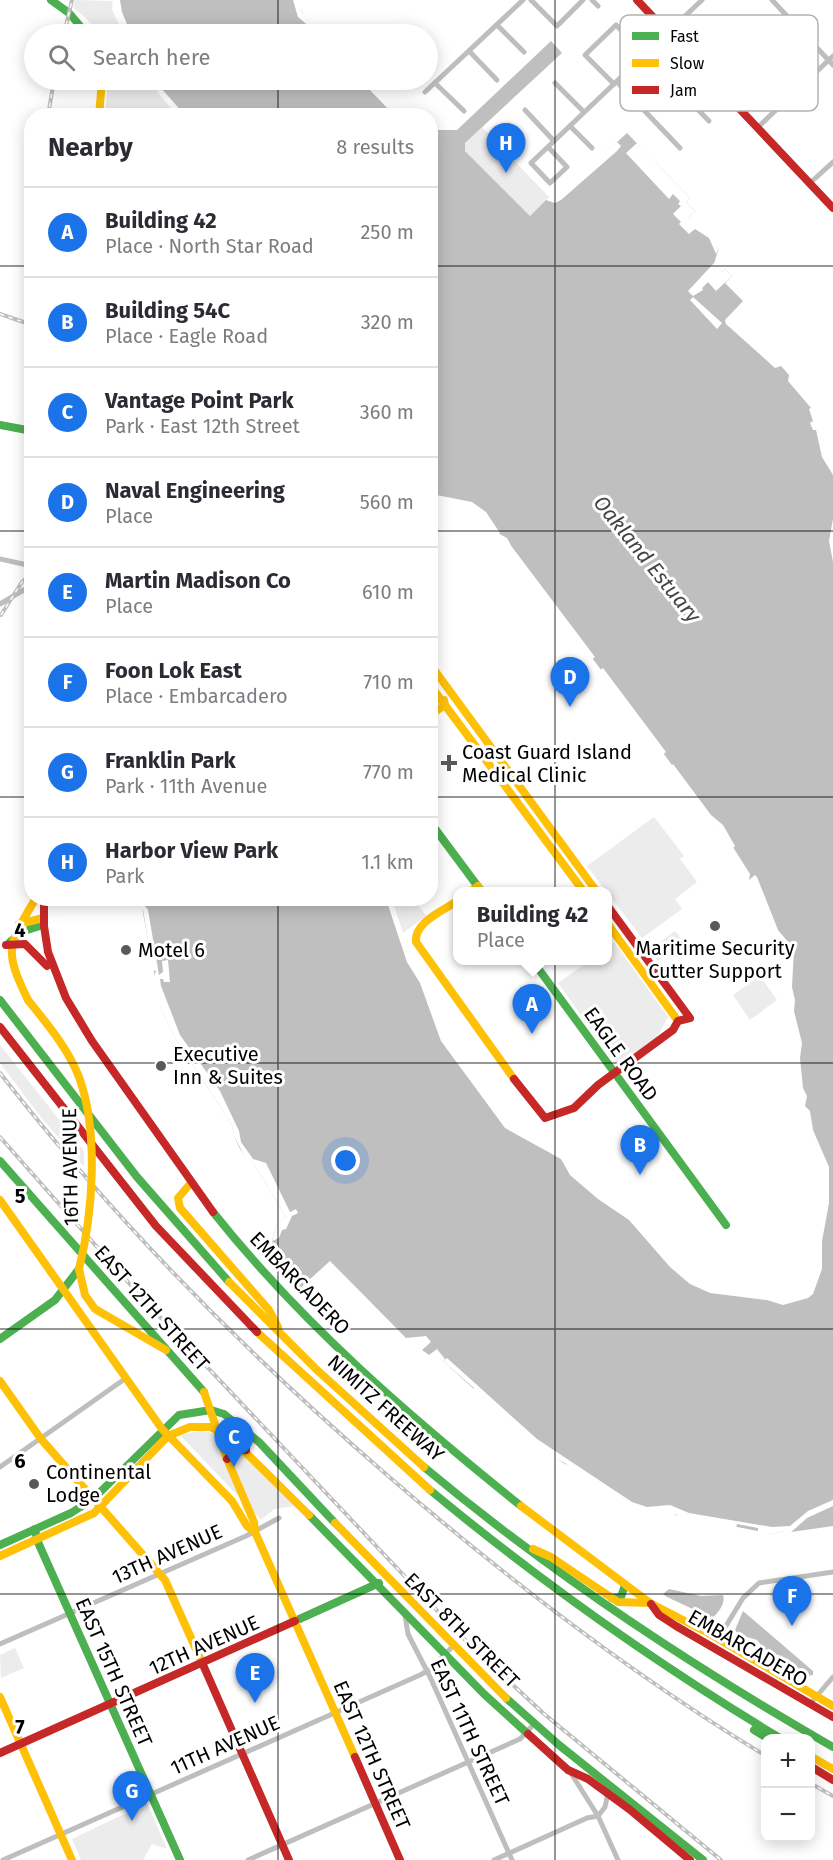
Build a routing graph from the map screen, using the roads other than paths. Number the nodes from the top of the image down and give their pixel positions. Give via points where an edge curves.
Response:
1 (51, 0) edge
2 (523, 0) edge
3 (531, 0) edge
4 (583, 0) edge
5 (592, 0) edge
6 (638, 0) edge
7 (702, 0) edge
8 (772, 0) edge
9 (598, 6) dead end
10 (652, 15) edge
11 (687, 15) edge
12 (787, 15) edge
13 (78, 24) edge
14 (497, 25) junction
15 (620, 29) edge
16 (818, 48) edge
17 (469, 51) junction
18 (524, 52) dead end
19 (831, 61) edge
20 (818, 73) edge
21 (620, 79) edge
22 (438, 80) edge
23 (497, 80) dead end
24 (555, 82) dead end
25 (616, 83) junction
26 (438, 86) edge
27 (620, 87) edge
28 (101, 90) edge
29 (428, 90) edge
30 (425, 93) dead end
31 (100, 108) edge
32 (525, 110) dead end
33 (464, 111) dead end
34 (644, 111) edge
35 (699, 111) edge
36 (740, 111) edge
37 (777, 111) edge
38 (584, 112) junction
39 (709, 121) dead end
40 (570, 126) junction
41 (757, 129) junction
42 (554, 141) junction
43 (548, 147) junction
44 (592, 148) dead end
45 (680, 148) dead end
46 (833, 162) edge
47 (810, 183) junction
48 (833, 208) edge
49 (0, 425) edge
50 (24, 430) edge
51 (0, 559) edge
52 (24, 564) edge
53 (24, 590) edge
54 (0, 604) edge
55 (438, 675) edge
56 (438, 690) edge
57 (438, 696) edge
58 (445, 705) junction
59 (438, 710) edge
60 (438, 833) edge
61 (479, 887) edge
62 (581, 887) edge
63 (594, 887) edge
64 (453, 904) edge
65 (30, 906) edge
66 (44, 906) edge
67 (612, 912) edge
68 (43, 922) junction
69 (17, 924) junction
70 (612, 929) edge
71 (6, 945) junction
72 (536, 965) edge
73 (51, 971) junction
74 (0, 1000) edge
75 (678, 1021) junction
76 (0, 1027) edge
77 (615, 1072) junction
78 (0, 1161) edge
79 (190, 1184) junction
80 (2, 1205) edge
81 (726, 1225) dead end
82 (79, 1273) junction
83 (66, 1291) junction
84 (281, 1334) junction
85 (0, 1339) edge
86 (175, 1355) junction
87 (126, 1378) junction
88 (0, 1381) edge
89 (212, 1410) junction
90 (218, 1428) junction
91 (162, 1429) junction
92 (168, 1436) junction
93 (41, 1438) junction
94 (246, 1450) junction
95 (227, 1459) junction
96 (0, 1467) edge
97 (93, 1499) junction
98 (101, 1507) junction
99 (279, 1518) dead end
100 (35, 1529) junction
101 (255, 1532) junction
102 (37, 1540) junction
103 (520, 1544) junction
104 (0, 1545) edge
105 (0, 1556) edge
106 (833, 1572) edge
107 (161, 1574) junction
108 (386, 1577) junction
109 (625, 1585) junction
110 (377, 1586) junction
111 (609, 1598) junction
112 (650, 1603) junction
113 (70, 1613) junction
114 (405, 1616) junction
115 (295, 1623) junction
116 (718, 1639) junction
117 (0, 1644) edge
118 (452, 1647) junction
119 (444, 1655) junction
120 (202, 1664) junction
121 (426, 1671) junction
122 (833, 1677) edge
123 (691, 1684) junction
124 (815, 1695) junction
125 (0, 1697) edge
126 (810, 1704) junction
127 (111, 1705) junction
128 (833, 1706) edge
129 (335, 1713) junction
130 (833, 1717) edge
131 (534, 1724) junction
132 (527, 1733) junction
133 (761, 1734) edge
134 (773, 1734) edge
135 (20, 1744) junction
136 (833, 1747) edge
137 (0, 1753) edge
138 (242, 1755) junction
139 (815, 1759) edge
140 (469, 1763) junction
141 (815, 1769) edge
142 (833, 1769) edge
143 (568, 1770) junction
144 (833, 1780) edge
145 (608, 1781) junction
146 (151, 1794) junction
147 (608, 1794) junction
148 (375, 1804) junction
149 (598, 1816) junction
150 (60, 1834) junction
151 (282, 1845) junction
152 (509, 1853) junction
153 (3, 1860) edge
154 (72, 1860) edge
155 (180, 1860) edge
156 (248, 1860) edge
157 (289, 1860) edge
158 (400, 1860) edge
159 (494, 1860) edge
160 (512, 1860) edge
161 (618, 1860) edge
162 (690, 1860) edge
163 (703, 1860) edge

1 - 13 main road
2 - 14 street
3 - 4 street via 557,26
5 - 9 street
6 - 10 main road
7 - 11 street
8 - 12 street
14 - 17 street
14 - 18 street
15 - 25 street via 616,25 585,55
16 - 19 street
17 - 22 street
17 - 23 street
19 - 20 street
21 - 25 street
24 - 38 street
25 - 27 street
25 - 38 street
26 - 33 street
28 - 31 main road
29 - 30 street
32 - 42 street
34 - 45 street
35 - 39 street
36 - 41 main road
37 - 41 street
38 - 40 street
40 - 42 street
40 - 44 street
41 - 47 main road
42 - 43 street
43 - 43 street via 531,163 549,183 567,167
46 - 47 street
47 - 48 main road
49 - 50 main road
51 - 52 street
53 - 54 street
55 - 63 main road
56 - 58 main road
57 - 58 main road
58 - 59 main road
58 - 62 main road
60 - 61 main road
64 - 77 main road via 419,927 416,942 541,1116 552,1118 574,1108
65 - 69 main road
66 - 68 main road, EMBARCADERO
67 - 75 main road via 690,1018
68 - 69 main road
68 - 71 main road
68 - 73 main road, EMBARCADERO
69 - 71 main road
70 - 75 main road
71 - 73 main road via 27,943
71 - 82 main road, 16TH AVENUE, bridge via 6,969 74,1063 87,1102 89,1223
72 - 77 main road, EAGLE ROAD
73 - 79 main road, EMBARCADERO via 64,998
74 - 84 main road, NIMITZ FREEWAY via 172,1218
75 - 77 main road via 673,1030
76 - 123 main road, NIMITZ FREEWAY via 179,1252 303,1377 393,1459 515,1558
77 - 81 main road, EAGLE ROAD
78 - 86 main road, EAST 12TH STREET
79 - 84 main road via 178,1198 180,1208 269,1310
79 - 109 main road, EMBARCADERO via 267,1276 380,1386 499,1488
80 - 83 main road, EAST 12TH STREET
82 - 83 main road, 16TH AVENUE
82 - 86 main road via 95,1309
83 - 85 main road, 16TH AVENUE
83 - 87 main road, EAST 12TH STREET
84 - 103 main road, NIMITZ FREEWAY via 367,1416
86 - 89 main road, EAST 12TH STREET via 201,1386
87 - 91 main road, EAST 12TH STREET
87 - 93 street
88 - 93 main road
89 - 90 main road, EAST 12TH STREET
89 - 91 main road via 178,1415
89 - 108 main road, EAST 8TH STREET via 236,1421 259,1442
90 - 92 main road via 189,1427
90 - 94 main road, EAST 8TH STREET
90 - 95 main road, EAST 12TH STREET
91 - 92 main road, EAST 12TH STREET
91 - 97 main road
92 - 98 main road
92 - 101 main road, EAST 12TH STREET via 232,1501
93 - 96 street
93 - 97 main road
94 - 95 main road via 236,1450
94 - 110 main road, EAST 8TH STREET
95 - 101 main road, EAST 12TH STREET
97 - 98 main road
97 - 100 main road
98 - 102 main road via 87,1518
98 - 107 main road
99 - 101 street, 13TH AVENUE
100 - 102 main road, EAST 15TH STREET
100 - 104 main road
101 - 107 street, 13TH AVENUE
101 - 115 main road, EAST 12TH STREET
102 - 105 main road
102 - 113 main road, EAST 15TH STREET
103 - 111 main road via 552,1557
103 - 136 main road, NIMITZ FREEWAY via 661,1645
106 - 116 street via 759,1583 743,1598
107 - 113 street, 13TH AVENUE
107 - 120 main road
108 - 110 main road, 12TH AVENUE
108 - 118 main road, EAST 8TH STREET
109 - 111 main road via 621,1597
109 - 112 main road, EMBARCADERO
110 - 114 main road, EAST 8TH STREET
110 - 115 main road, 12TH AVENUE
111 - 112 main road via 628,1604
112 - 116 main road, EMBARCADERO
112 - 126 main road, EMBARCADERO via 659,1615 676,1626
113 - 117 street, 13TH AVENUE
113 - 127 main road, EAST 15TH STREET
114 - 119 main road, EAST 8TH STREET
114 - 121 street, EAST 11TH STREET via 408,1634
115 - 120 main road, 12TH AVENUE
115 - 129 main road, EAST 12TH STREET
116 - 124 main road, EMBARCADERO
118 - 119 street, 11TH AVENUE
118 - 131 main road, EAST 8TH STREET
119 - 121 street, 11TH AVENUE
119 - 132 main road, EAST 8TH STREET
120 - 127 main road, 12TH AVENUE
120 - 138 main road
121 - 129 street, 11TH AVENUE
121 - 140 street, EAST 11TH STREET
122 - 124 street
123 - 133 main road
123 - 134 main road, NIMITZ FREEWAY
124 - 126 street
124 - 128 main road, EMBARCADERO
125 - 135 main road
126 - 130 main road, EMBARCADERO
127 - 135 main road, 12TH AVENUE
127 - 146 main road, EAST 15TH STREET
129 - 138 street, 11TH AVENUE
129 - 148 main road, EAST 12TH STREET
131 - 132 street
131 - 145 main road, EAST 8TH STREET
132 - 140 street
132 - 143 main road, EAST 8TH STREET
135 - 137 main road, 12TH AVENUE
135 - 150 main road
138 - 146 street, 11TH AVENUE
138 - 151 main road
139 - 142 main road
140 - 148 street
140 - 152 street, EAST 11TH STREET
141 - 144 main road
143 - 147 main road, EAST 8TH STREET
143 - 149 street
145 - 147 street
145 - 163 main road, EAST 8TH STREET
146 - 150 street, 11TH AVENUE
146 - 155 main road, EAST 15TH STREET
147 - 149 street
147 - 162 main road, EAST 8TH STREET
148 - 151 street
148 - 158 main road, EAST 12TH STREET
149 - 152 street
149 - 161 street
150 - 153 street, 11TH AVENUE
150 - 154 main road
151 - 156 street
151 - 157 main road
152 - 159 street
152 - 160 street, EAST 11TH STREET

